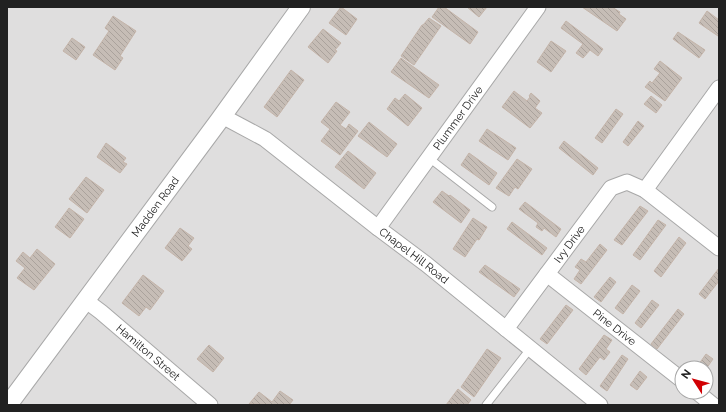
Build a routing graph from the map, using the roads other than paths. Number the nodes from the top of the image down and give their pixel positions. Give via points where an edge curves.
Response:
1 (301, 7) edge
2 (538, 7) edge
3 (719, 88) edge
4 (222, 116) junction
5 (429, 158) junction
6 (645, 190) junction
7 (492, 207) dead end
8 (378, 228) junction
9 (719, 248) edge
10 (547, 274) junction
11 (85, 300) junction
12 (506, 329) junction
13 (530, 349) junction
14 (674, 374) edge
15 (8, 405) edge
16 (210, 405) edge
17 (486, 405) edge
18 (600, 405) edge

1 - 4 street, Madden Road
2 - 5 street, Plummer Drive
3 - 6 street
4 - 8 street, Chapel Hill Road via 265,139
4 - 11 street, Madden Road
5 - 7 lane
5 - 8 street, Plummer Drive
6 - 9 street, Ivy Drive
6 - 10 street, Ivy Drive via 627,182 611,188
8 - 12 street, Chapel Hill Road
10 - 12 street, Ivy Drive
10 - 14 street, Pine Drive
11 - 15 street, Madden Road
11 - 16 street, Hamilton Street
12 - 13 street, Chapel Hill Road
13 - 17 lane
13 - 18 street, Chapel Hill Road

